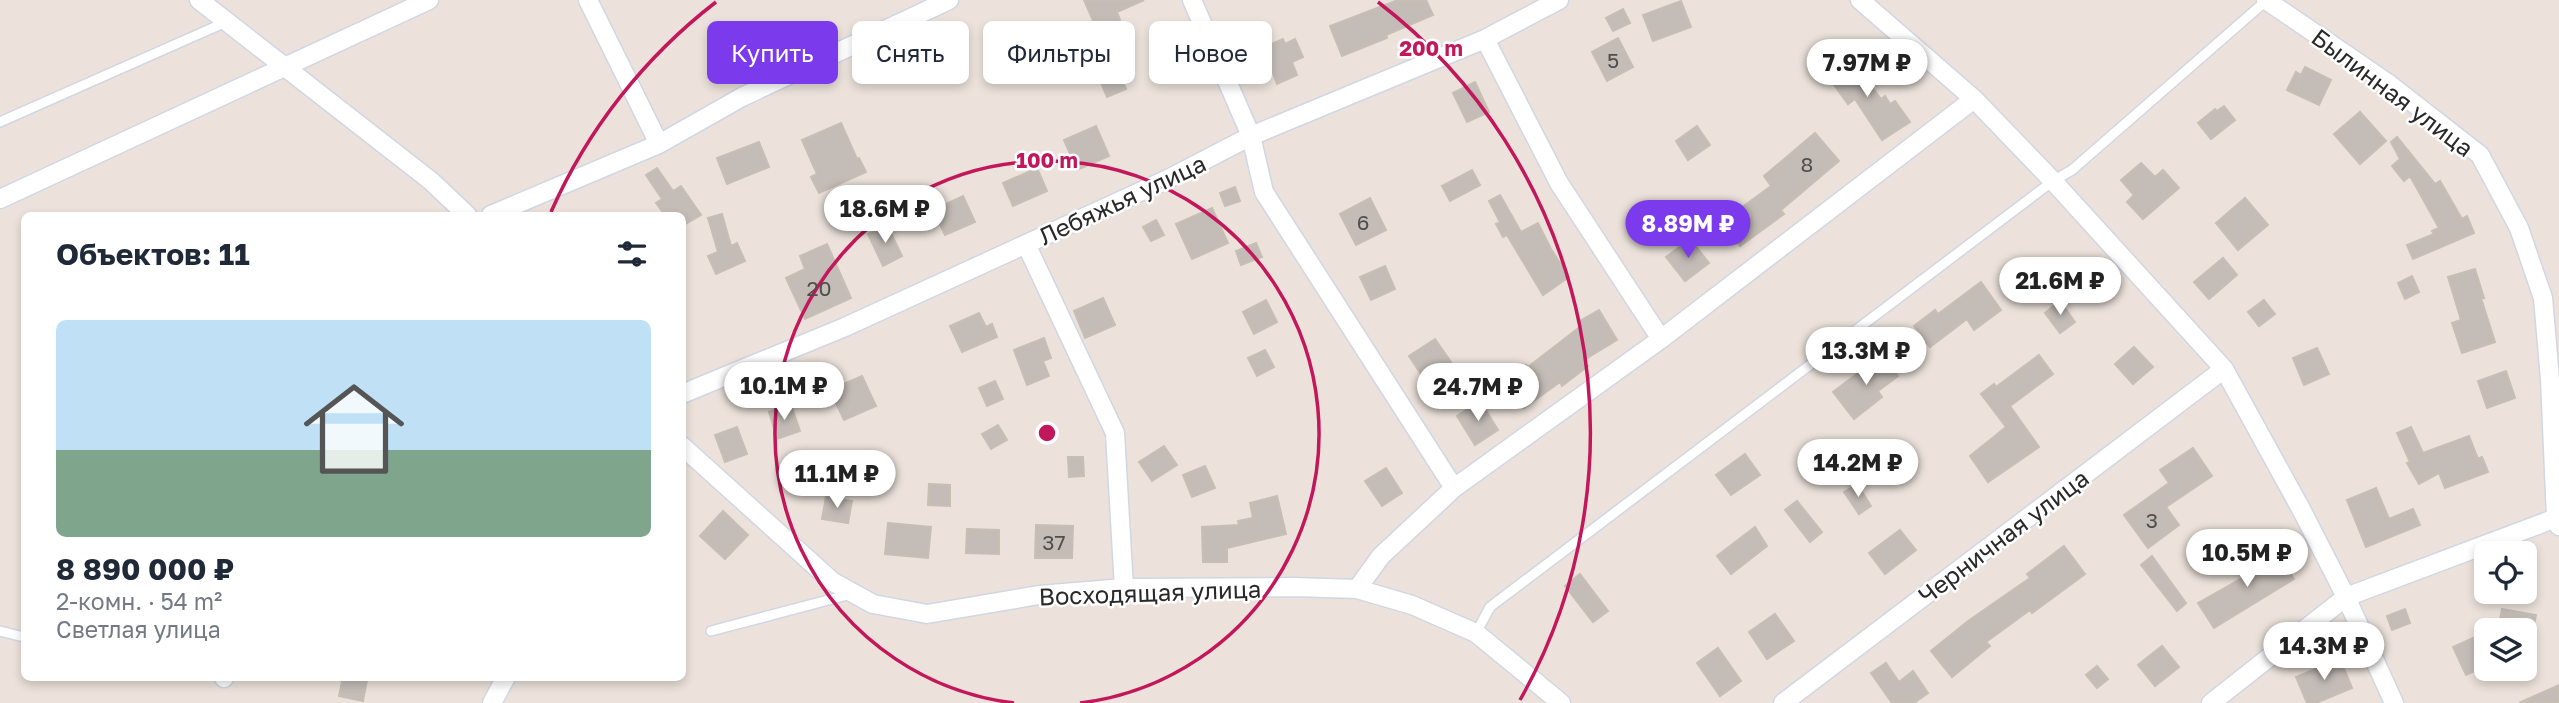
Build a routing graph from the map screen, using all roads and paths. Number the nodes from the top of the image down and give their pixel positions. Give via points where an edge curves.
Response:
1 (198, 0) edge
2 (429, 0) edge
3 (588, 0) edge
4 (949, 0) edge
5 (1192, 0) edge
6 (1559, 0) edge
7 (1860, 0) edge
8 (2267, 0) edge
9 (226, 22) junction
10 (1485, 38) junction
11 (284, 67) junction
12 (1974, 99) junction
13 (0, 121) edge
14 (1251, 136) junction
15 (659, 144) junction
16 (2053, 181) junction
17 (0, 199) edge
18 (464, 212) edge
19 (498, 212) edge
20 (1026, 244) junction
21 (1661, 339) junction
22 (2224, 369) junction
23 (686, 392) edge
24 (686, 450) edge
25 (1454, 488) junction
26 (2557, 522) edge
27 (1124, 588) junction
28 (1357, 589) junction
29 (853, 593) junction
30 (2346, 597) junction
31 (0, 631) edge
32 (711, 631) dead end
33 (1476, 633) junction
34 (21, 636) edge
35 (504, 681) edge
36 (492, 703) edge
37 (1561, 703) edge
38 (1783, 703) edge
39 (2211, 703) edge
40 (2394, 703) edge

1 - 9 street
2 - 11 street
3 - 15 street
4 - 15 street via 742,97
5 - 14 street
6 - 10 street, Лебяжья улица
7 - 12 street
8 - 16 lane via 2072,170
8 - 26 street, Былинная улица via 2389,84 2480,155 2519,228 2543,298
9 - 11 street
9 - 13 lane
10 - 14 street, Лебяжья улица
10 - 21 street via 1559,183
11 - 17 street
11 - 18 street via 431,181
12 - 16 street
12 - 21 street
14 - 20 street, Лебяжья улица
14 - 25 street via 1264,192
15 - 19 street
16 - 22 street
16 - 33 lane via 1490,607
20 - 23 street, Лебяжья улица via 845,327
20 - 27 street via 1115,433
21 - 25 street
22 - 30 street
22 - 38 street, Черничная улица
24 - 29 street, Восходящая улица via 833,582
25 - 28 street via 1381,556
26 - 30 street
27 - 28 street, Восходящая улица
27 - 29 street, Восходящая улица via 1039,595 927,614 873,604
28 - 33 street, Восходящая улица via 1412,605
29 - 32 lane
30 - 39 street
30 - 40 street
31 - 34 lane
33 - 37 street, Восходящая улица
35 - 36 street

